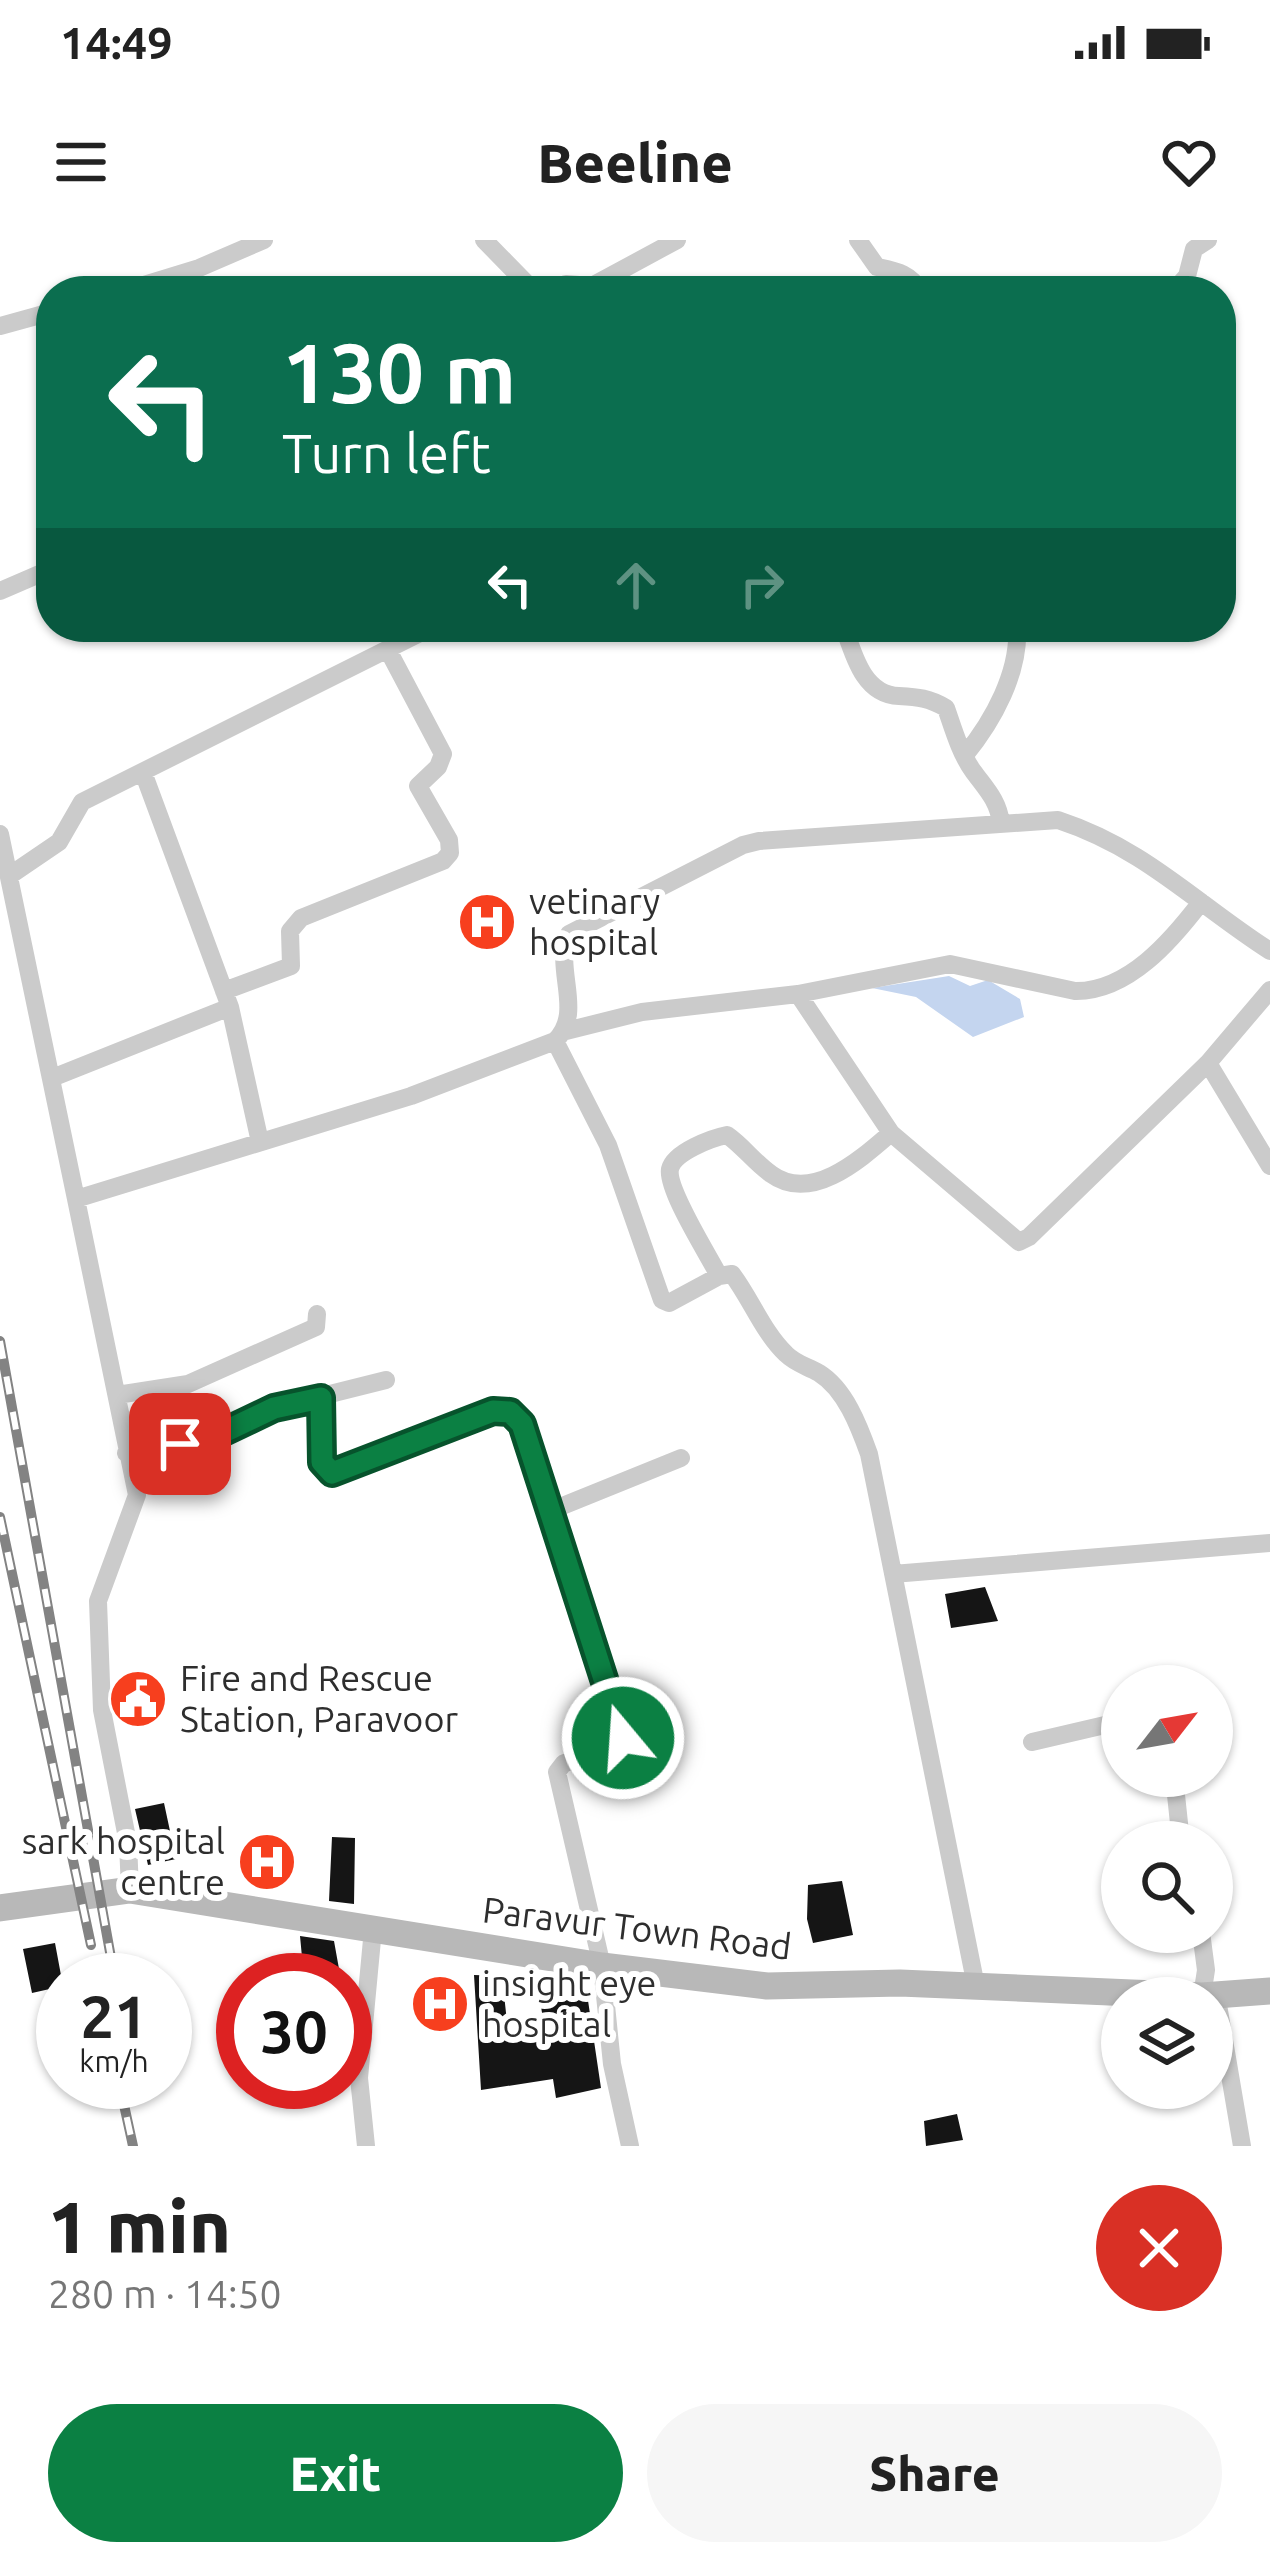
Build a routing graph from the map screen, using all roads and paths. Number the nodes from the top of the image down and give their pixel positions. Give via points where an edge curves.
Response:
1 (264, 240) edge
2 (484, 240) edge
3 (677, 240) edge
4 (858, 240) edge
5 (1208, 240) edge
6 (174, 276) edge
7 (519, 276) edge
8 (615, 276) edge
9 (908, 276) edge
10 (1187, 276) edge
11 (36, 316) edge
12 (0, 326) edge
13 (36, 575) edge
14 (0, 591) edge
15 (388, 642) edge
16 (393, 642) edge
17 (849, 642) edge
18 (1018, 642) edge
19 (965, 755) junction
20 (142, 772) junction
21 (1001, 823) junction
22 (0, 834) edge
23 (9, 876) junction
24 (1202, 902) junction
25 (1270, 951) edge
26 (1270, 990) edge
27 (798, 994) junction
28 (227, 999) junction
29 (561, 1036) junction
30 (1208, 1063) junction
31 (52, 1078) junction
32 (891, 1133) junction
33 (260, 1142) junction
34 (1270, 1166) edge
35 (76, 1199) junction
36 (719, 1276) junction
37 (317, 1314) dead end
38 (386, 1380) dead end
39 (117, 1395) junction
40 (321, 1398) junction
41 (126, 1453) junction
42 (681, 1458) dead end
43 (550, 1511) junction
44 (1270, 1543) edge
45 (893, 1574) junction
46 (1101, 1726) edge
47 (1032, 1742) dead end
48 (130, 1889) junction
49 (0, 1908) edge
50 (373, 1929) junction
51 (602, 1966) junction
52 (976, 1986) junction
53 (1270, 1990) edge
54 (1101, 1991) edge
55 (1233, 1993) edge
56 (1233, 2105) edge
57 (366, 2146) edge
58 (630, 2146) edge
59 (1242, 2146) edge

1 - 6 street
2 - 7 street
3 - 8 street
4 - 9 street via 877,267
5 - 10 street via 1194,249
11 - 12 street
13 - 14 street
15 - 20 street
16 - 28 street via 443,754 418,786 450,853 301,918 290,931 291,966
17 - 19 street via 878,692 946,708
18 - 19 street via 995,713
19 - 21 street
20 - 23 street via 82,802 59,842
20 - 28 street
21 - 24 street via 1058,820 1089,830
21 - 29 street via 743,845 569,934 570,1018
22 - 23 street
23 - 31 street
24 - 25 street
24 - 27 street via 1163,947 1095,991 950,964
26 - 30 street
27 - 29 street via 642,1012
27 - 32 street
28 - 31 street
28 - 33 street
29 - 33 street via 411,1096
29 - 36 street via 662,1300
30 - 32 street via 1019,1242
30 - 34 street
31 - 35 street
32 - 36 street via 838,1174 799,1182 772,1176 728,1135 676,1158 673,1186
33 - 35 street
35 - 39 street
36 - 45 street via 732,1274 778,1345 834,1385 853,1415 869,1454
37 - 39 street via 316,1327 188,1384
38 - 40 street
39 - 41 street
40 - 41 street via 274,1408 207,1440
40 - 43 street via 322,1462 332,1473 493,1411 510,1412 522,1424
41 - 48 street via 137,1496 98,1601 103,1710
42 - 43 street
43 - 51 street via 623,1738 617,1754 564,1763 557,1772
44 - 45 street
45 - 52 street
46 - 47 street
48 - 49 main road, Paravur Town Road
48 - 50 main road, Paravur Town Road
50 - 51 main road, Paravur Town Road
50 - 57 street via 359,2078
51 - 52 main road, Paravur Town Road via 767,1986
51 - 58 street
52 - 54 main road, Paravur Town Road
53 - 55 main road, Paravur Town Road
56 - 59 street

